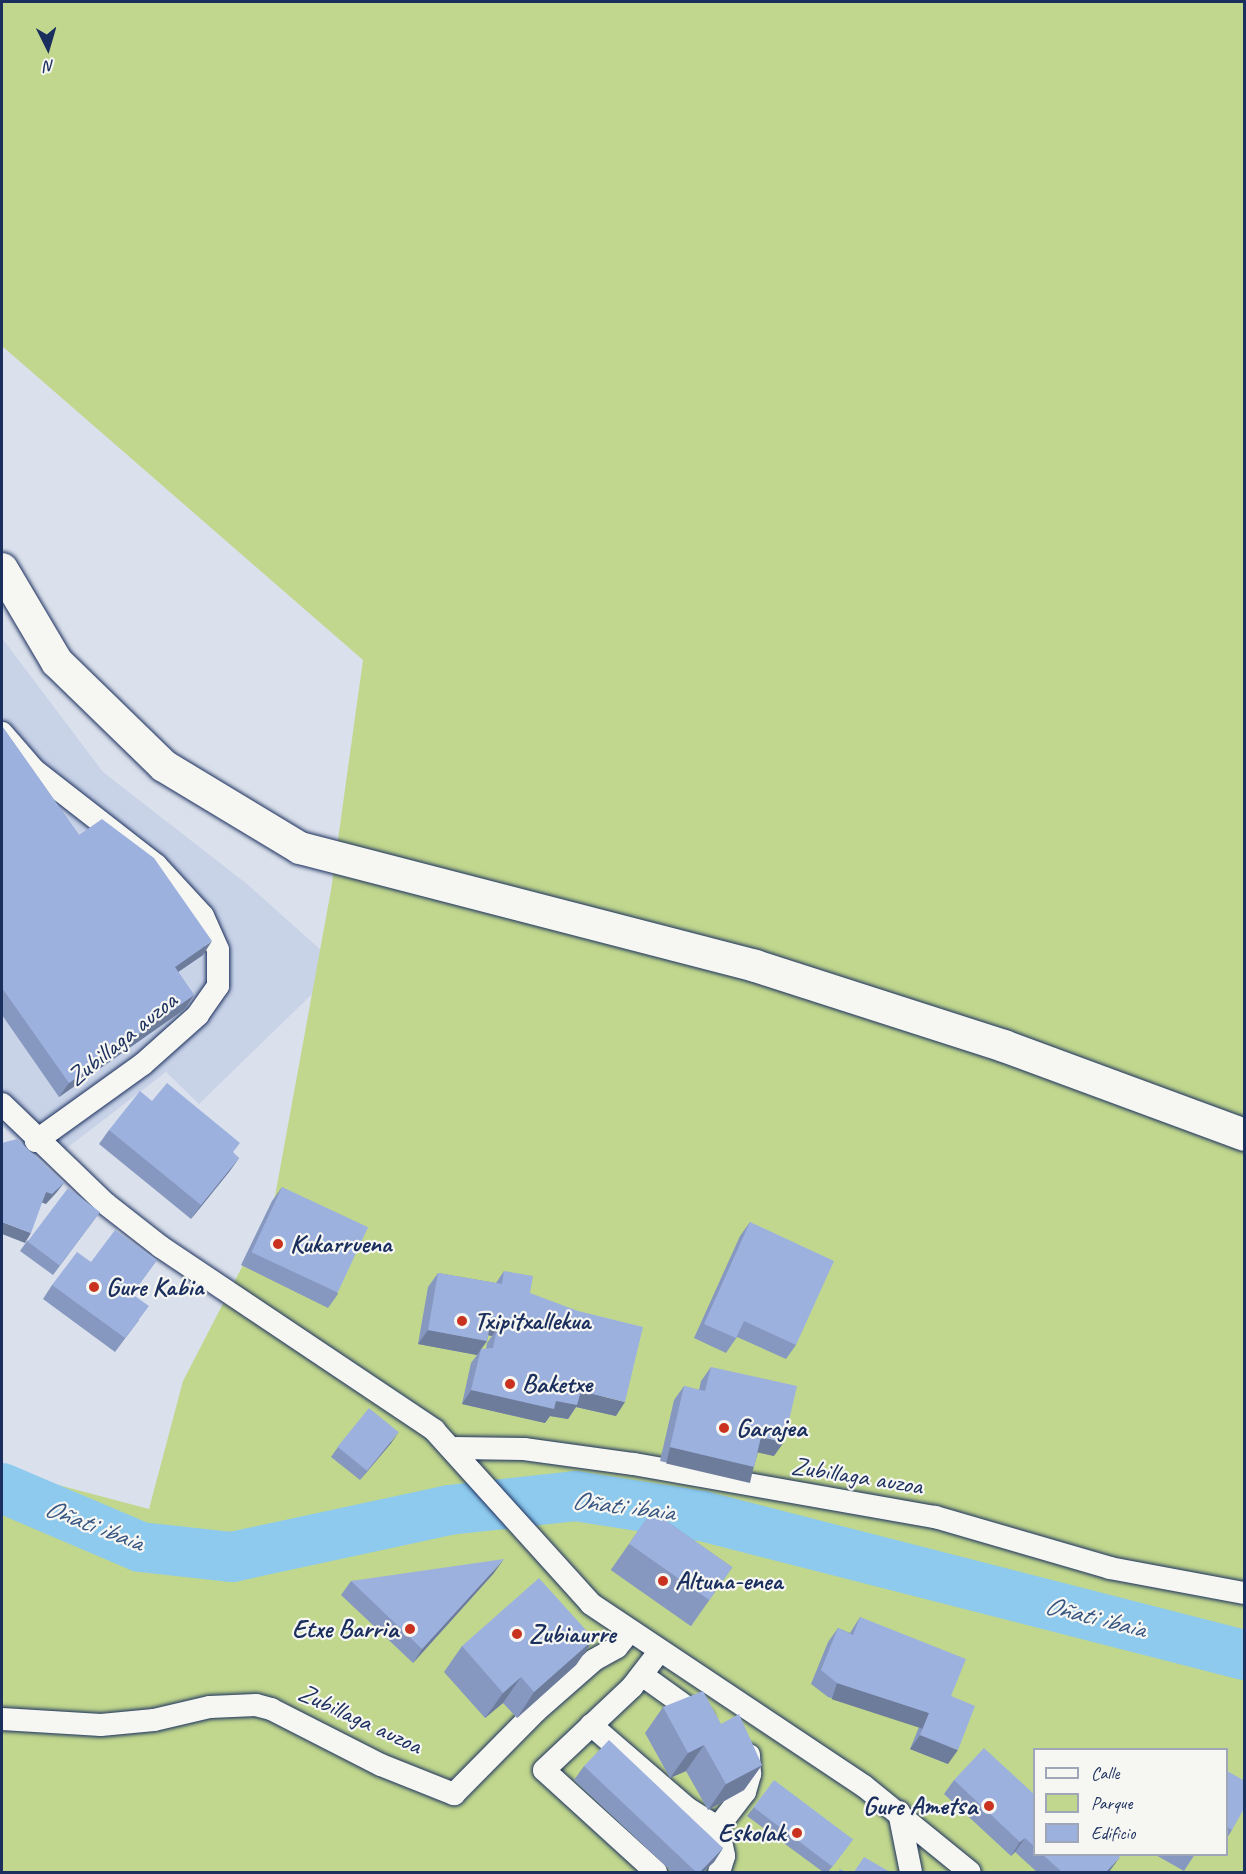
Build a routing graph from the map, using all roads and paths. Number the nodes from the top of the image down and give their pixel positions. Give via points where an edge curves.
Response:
1 (2, 568) edge
2 (2, 733) edge
3 (2, 1104) edge
4 (1245, 1135) edge
5 (36, 1141) junction
6 (454, 1448) junction
7 (1245, 1593) edge
8 (630, 1632) junction
9 (659, 1652) junction
10 (642, 1674) junction
11 (2, 1719) edge
12 (591, 1725) junction
13 (715, 1728) edge
14 (734, 1742) edge
15 (899, 1812) junction
16 (718, 1827) junction
17 (656, 1872) edge
18 (719, 1872) edge
19 (912, 1872) edge
20 (970, 1872) edge

1 - 4 main road via 57,662 164,766 300,848 755,966 1004,1046
2 - 5 street, Zubillaga auzoa via 34,770 156,866 202,916 218,950 218,986 198,1015 143,1064
3 - 5 street
5 - 6 street via 161,1247 373,1387
6 - 7 street, Zubillaga auzoa via 524,1449 634,1464 935,1517 1110,1568
6 - 8 street via 591,1604
8 - 9 street
8 - 11 street, Zubillaga auzoa via 536,1712 453,1794 381,1765 256,1705 210,1707 110,1725
9 - 10 street
9 - 15 street
10 - 12 street
10 - 13 street
12 - 16 street via 687,1808
12 - 17 street via 544,1770
14 - 16 street via 750,1758 750,1774 745,1792
15 - 19 street
15 - 20 street
16 - 18 street via 723,1856

